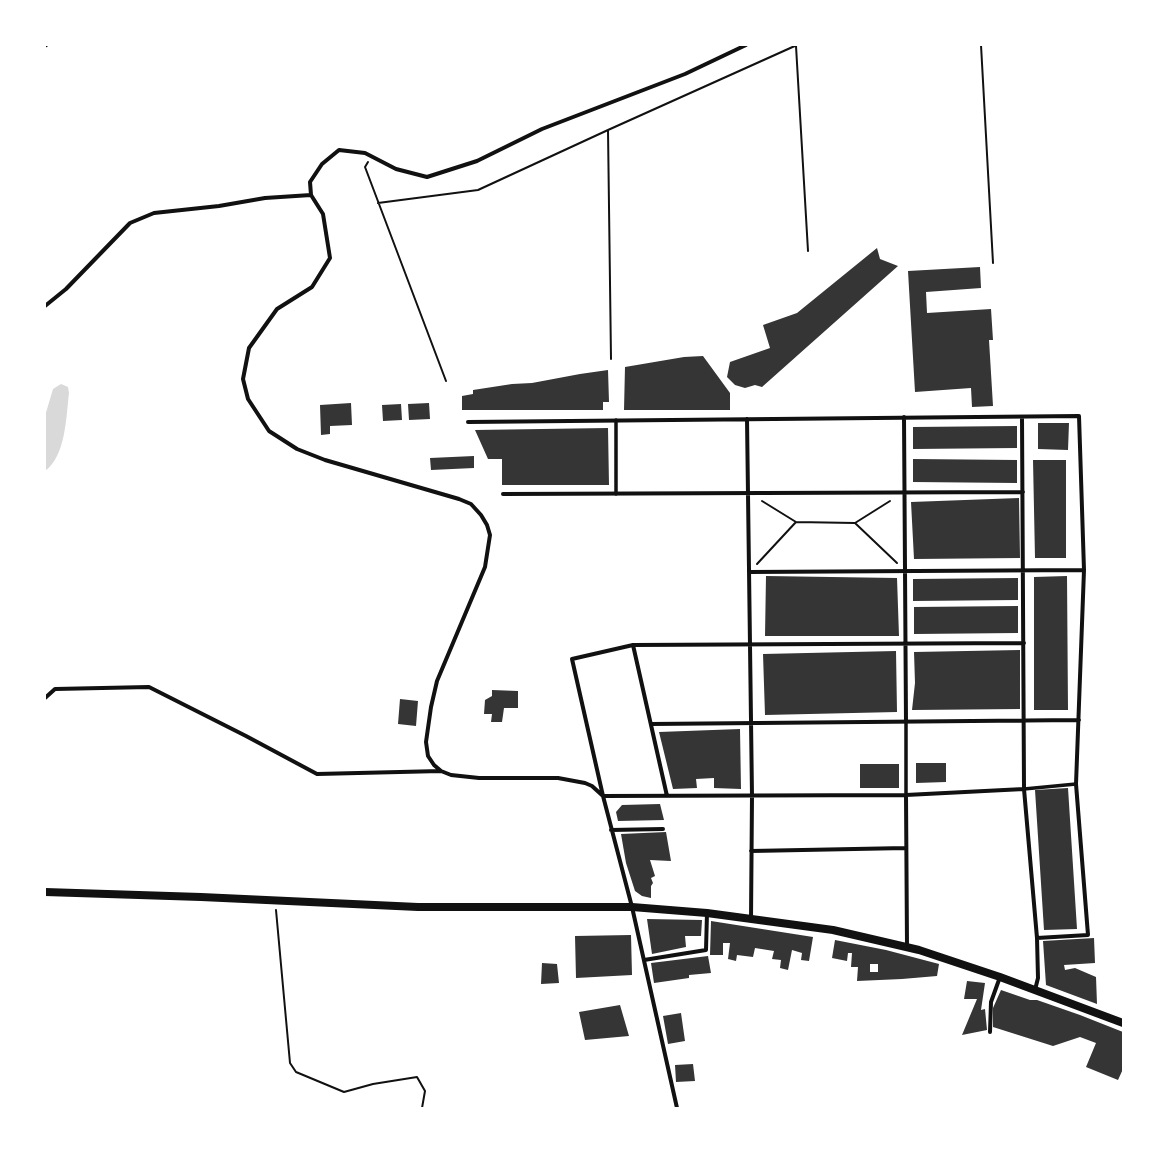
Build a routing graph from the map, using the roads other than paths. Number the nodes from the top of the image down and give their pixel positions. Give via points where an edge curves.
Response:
1 (746, 45) edge
2 (311, 195) junction
3 (45, 306) edge
4 (1022, 416) junction
5 (904, 417) junction
6 (616, 420) junction
7 (747, 420) junction
8 (468, 422) dead end
9 (904, 492) junction
10 (1023, 492) junction
11 (748, 493) junction
12 (503, 494) dead end
13 (616, 494) junction
14 (1024, 570) junction
15 (1084, 570) junction
16 (905, 571) junction
17 (749, 572) junction
18 (905, 643) junction
19 (1024, 643) junction
20 (750, 644) junction
21 (633, 645) junction
22 (45, 698) edge
23 (1079, 720) junction
24 (1025, 721) junction
25 (906, 722) junction
26 (751, 723) junction
27 (651, 724) junction
28 (441, 771) junction
29 (1076, 784) junction
30 (1024, 789) junction
31 (906, 795) junction
32 (603, 796) junction
33 (667, 796) junction
34 (752, 796) junction
35 (663, 829) dead end
36 (611, 830) junction
37 (906, 848) junction
38 (752, 851) junction
39 (45, 892) edge
40 (632, 907) junction
41 (707, 913) junction
42 (751, 919) junction
43 (1036, 938) junction
44 (907, 946) junction
45 (644, 960) junction
46 (1000, 977) junction
47 (1035, 990) junction
48 (1123, 1023) edge
49 (990, 1032) dead end
50 (677, 1108) edge

1 - 2 street via 685,74 542,129 477,161 428,177 396,169 365,153 339,150 322,164 310,182
2 - 3 street via 265,198 154,213 130,223 66,289
2 - 28 street via 323,214 330,258 312,287 277,309 249,348 243,379 248,399 268,431 297,449 325,460 459,499 471,504 487,525 490,535 485,567 437,681 431,707 426,742 428,756
4 - 5 street
4 - 10 street
4 - 15 street via 1079,416
5 - 7 street
5 - 9 street
6 - 7 street
6 - 8 street
6 - 13 street
7 - 11 street
9 - 10 street
9 - 11 street
9 - 16 street
10 - 14 street
11 - 13 street
11 - 17 street
12 - 13 street
14 - 15 street
14 - 16 street
14 - 19 street
15 - 23 street
16 - 17 street
16 - 18 street
17 - 20 street
18 - 19 street
18 - 20 street
18 - 25 street
19 - 24 street
20 - 21 street
20 - 26 street
21 - 27 street
21 - 32 street via 572,659
22 - 28 street via 55,690 149,687 317,774
23 - 24 street
23 - 29 street
24 - 25 street
24 - 30 street
25 - 26 street
25 - 31 street
26 - 27 street
26 - 34 street
27 - 33 street
28 - 32 street via 463,777 545,777 577,780 592,786
29 - 30 street
29 - 43 street via 1088,935
30 - 31 street
30 - 43 street
31 - 34 street
31 - 37 street
32 - 33 street
32 - 36 street
33 - 34 street
34 - 38 street
35 - 36 street
36 - 40 street
37 - 38 street
37 - 44 street
38 - 42 street
39 - 40 main road via 418,907
40 - 41 main road
40 - 45 street
41 - 42 main road
41 - 45 street via 706,950
42 - 44 main road via 834,930
43 - 47 street via 1038,978
44 - 46 main road
45 - 50 street
46 - 47 main road
46 - 49 street via 991,1002
47 - 48 main road

